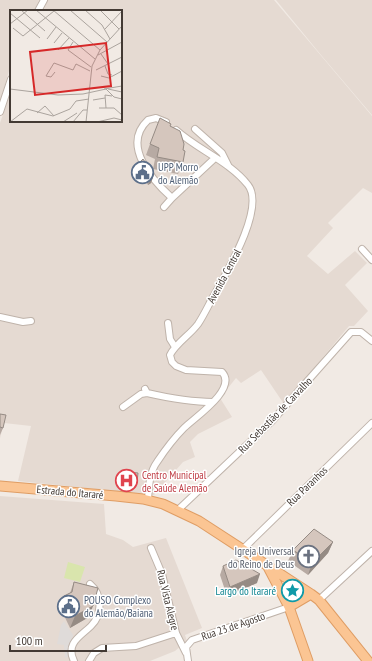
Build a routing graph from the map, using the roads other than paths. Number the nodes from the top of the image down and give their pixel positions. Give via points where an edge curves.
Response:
1 (44, 0) edge
2 (39, 10) edge
3 (10, 82) edge
4 (0, 112) edge
5 (195, 129) dead end
6 (215, 158) junction
7 (228, 167) junction
8 (172, 198) junction
9 (164, 207) dead end
10 (362, 249) dead end
11 (372, 260) edge
12 (0, 317) edge
13 (31, 321) dead end
14 (168, 323) dead end
15 (372, 341) edge
16 (175, 348) junction
17 (213, 402) junction
18 (124, 407) dead end
19 (372, 423) edge
20 (0, 486) edge
21 (148, 500) junction
22 (178, 510) junction
23 (151, 548) dead end
24 (242, 550) junction
25 (372, 551) edge
26 (266, 564) junction
27 (159, 567) junction
28 (152, 570) dead end
29 (90, 584) edge
30 (315, 597) junction
31 (289, 607) junction
32 (176, 634) junction
33 (186, 653) junction
34 (74, 661) edge
35 (89, 661) edge
36 (188, 661) edge
37 (308, 661) edge
38 (368, 661) edge

1 - 2 street
3 - 4 street
5 - 7 street via 222,153
6 - 7 street, Avenida Central
6 - 8 street
6 - 8 street, Avenida Central via 162,119 148,120 140,130 137,146 139,154 156,181
7 - 16 street, Avenida Central via 242,178 252,192 245,234 204,315
8 - 9 street
10 - 11 street
12 - 13 street
14 - 16 street via 170,339
15 - 22 street, Rua Sebastião de Carvalho via 362,332 351,332 272,421
16 - 17 street via 170,358 176,366 186,370 223,374 225,383
17 - 18 street via 186,401 146,391
17 - 21 street via 184,427 157,462 150,479
19 - 24 street, Rua Paranhos
20 - 21 main road, Estrada do Itararé
21 - 22 main road, Estrada do Itararé
22 - 24 main road, Estrada do Itararé
23 - 27 street, Rua Vista Alegre
24 - 26 main road, Estrada do Itararé
25 - 30 street
26 - 30 main road, Estrada do Itararé
26 - 31 main road
27 - 28 street
27 - 32 street, Rua Vista Alegre
29 - 34 street via 98,597 99,607 94,623 74,641
30 - 31 main road
30 - 38 main road, Estrada do Itararé
31 - 33 street, Rua 23 de Agosto via 192,640 186,647
31 - 37 main road
32 - 33 street, Rua Vista Alegre
32 - 35 street via 136,646 102,648 94,653
33 - 36 street, Rua Vista Alegre

